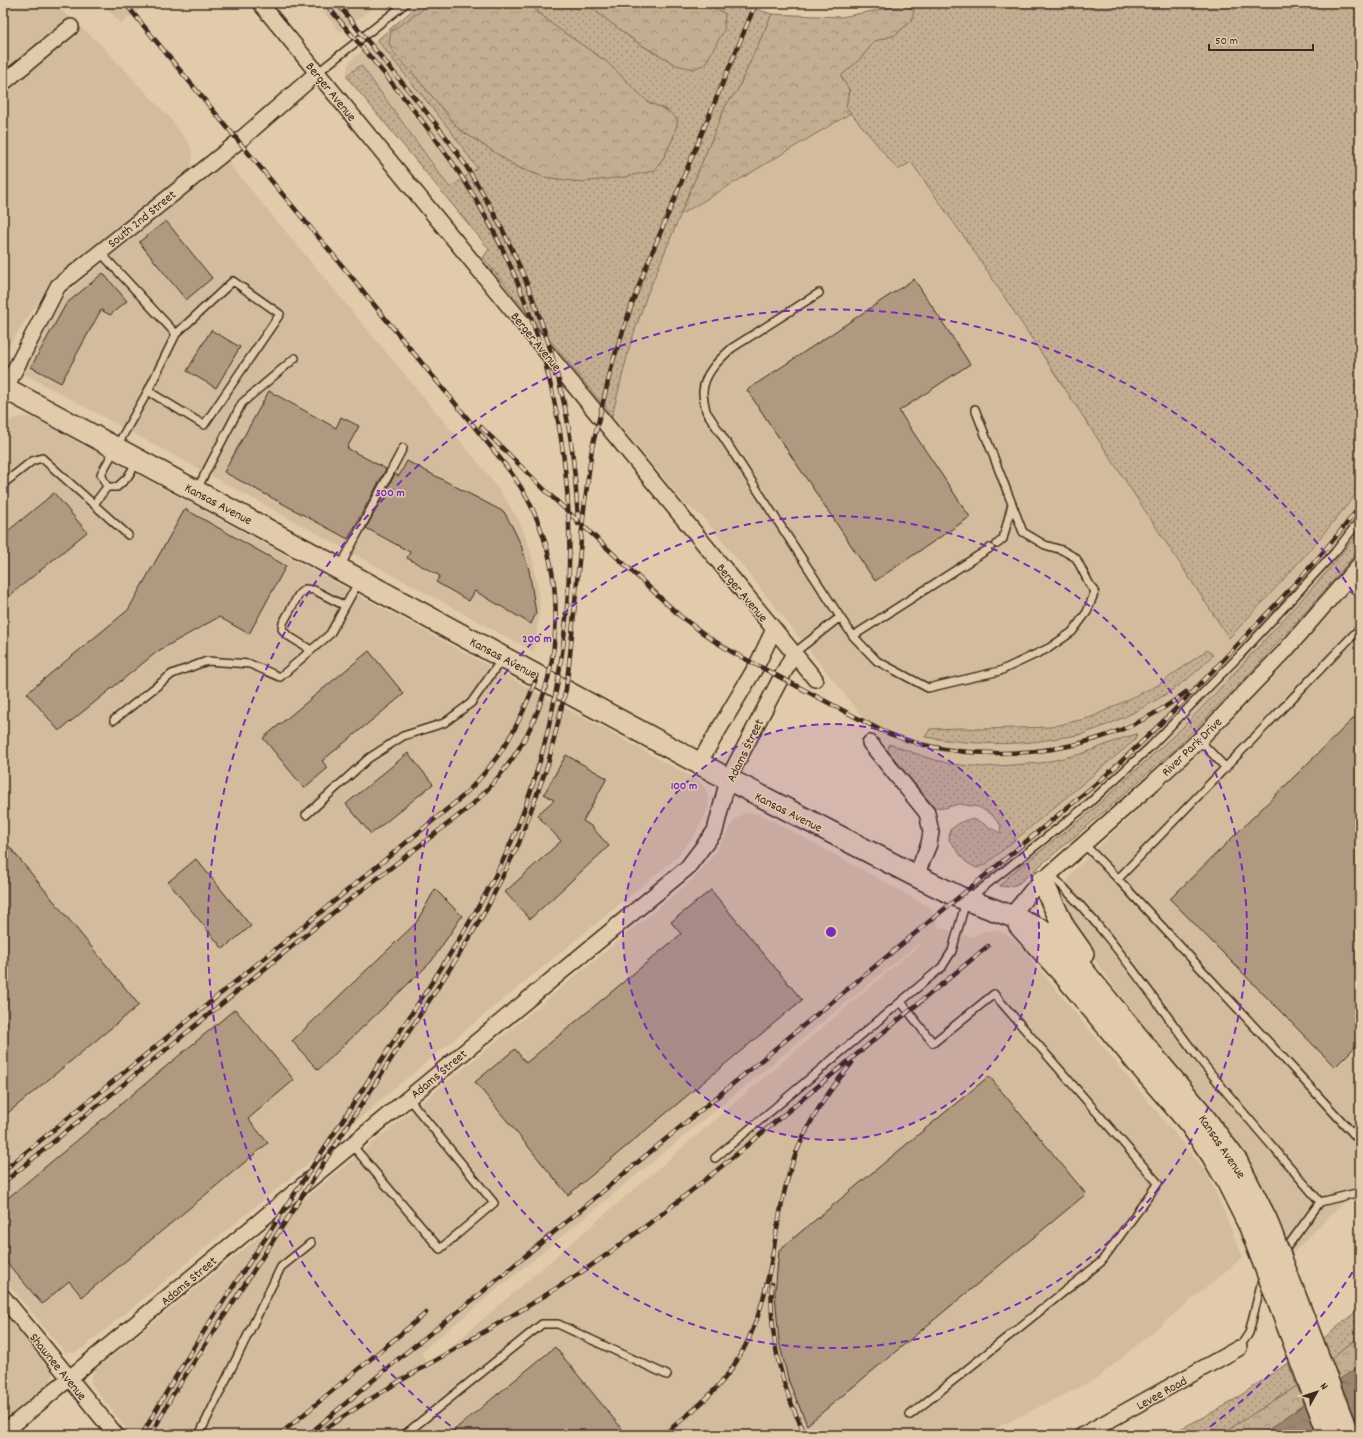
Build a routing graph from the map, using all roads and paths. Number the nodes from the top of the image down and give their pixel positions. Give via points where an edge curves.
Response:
1 (260, 3) edge
2 (406, 3) edge
3 (71, 27) dead end
4 (317, 73) junction
5 (3, 83) edge
6 (100, 252) junction
7 (819, 294) dead end
8 (176, 334) junction
9 (295, 358) dead end
10 (4, 389) edge
11 (148, 391) junction
12 (975, 409) dead end
13 (115, 447) junction
14 (403, 448) dead end
15 (138, 460) junction
16 (3, 484) edge
17 (107, 487) junction
18 (196, 491) junction
19 (94, 504) junction
20 (1012, 504) junction
21 (1360, 520) edge
22 (128, 535) dead end
23 (997, 544) dead end
24 (990, 548) dead end
25 (1360, 564) edge
26 (339, 568) junction
27 (360, 579) junction
28 (1344, 582) junction
29 (1360, 593) edge
30 (345, 606) junction
31 (840, 617) junction
32 (1360, 628) edge
33 (774, 629) junction
34 (853, 636) junction
35 (312, 650) junction
36 (794, 653) junction
37 (503, 657) junction
38 (815, 679) dead end
39 (114, 720) dead end
40 (1199, 740) junction
41 (870, 743) dead end
42 (699, 763) junction
43 (1226, 768) junction
44 (728, 779) junction
45 (306, 815) dead end
46 (1084, 844) junction
47 (916, 876) junction
48 (1046, 878) junction
49 (1118, 879) junction
50 (966, 900) junction
51 (1011, 916) junction
52 (901, 1002) junction
53 (1134, 1034) junction
54 (1153, 1068) junction
55 (408, 1098) junction
56 (1360, 1141) edge
57 (352, 1145) junction
58 (715, 1158) dead end
59 (1360, 1192) edge
60 (1320, 1202) junction
61 (311, 1243) dead end
62 (3, 1297) edge
63 (1239, 1348) joint
64 (667, 1375) dead end
65 (69, 1378) junction
66 (910, 1414) dead end
67 (3, 1433) edge
68 (116, 1435) edge
69 (199, 1435) edge
70 (404, 1435) edge
71 (1083, 1435) edge
72 (1329, 1435) edge
73 (1348, 1435) edge

1 - 4 street, Berger Avenue
2 - 4 lane
3 - 5 street
4 - 6 street, South 2nd Street via 239,141
4 - 33 street, Berger Avenue
6 - 8 lane
6 - 10 street, South 2nd Street via 58,286
7 - 31 lane via 720,358 708,373 703,392 706,411
8 - 11 lane
8 - 11 lane via 233,281 280,314 204,425
9 - 18 lane via 242,403
10 - 13 main road, Kansas Avenue
11 - 13 lane
12 - 20 lane
13 - 15 main road, Kansas Avenue
13 - 17 lane via 101,474
14 - 26 lane
15 - 17 lane via 127,478 117,487
15 - 18 main road, Kansas Avenue
16 - 19 lane via 32,461 42,458
17 - 19 lane
18 - 26 main road, Kansas Avenue
19 - 22 lane
20 - 23 lane via 1003,539
20 - 34 lane via 1023,532 1076,558 1094,591 1087,612 1072,632 1050,648 1000,671 928,688 877,661
21 - 50 lane via 1335,552 1241,654 1150,747 1086,806
24 - 34 lane
25 - 28 street, River Park Drive
26 - 27 main road, Kansas Avenue
27 - 30 lane
27 - 37 main road, Kansas Avenue
28 - 29 lane
28 - 40 street, River Park Drive via 1284,652
30 - 35 lane via 330,634
30 - 35 lane via 314,590 305,588 299,594 282,629 287,635
31 - 34 lane
31 - 36 lane
32 - 43 lane
33 - 36 street, Berger Avenue
33 - 42 street via 757,665
35 - 39 lane via 280,677 250,664 207,661 172,674
36 - 38 street, Berger Avenue
36 - 44 street, Adams Street
37 - 42 main road, Kansas Avenue
37 - 45 lane via 471,703 444,723 403,736 369,758
40 - 43 lane
40 - 46 street, River Park Drive
41 - 47 street via 927,813 929,844
42 - 44 main road, Kansas Avenue
43 - 49 lane
44 - 47 main road, Kansas Avenue
44 - 55 street, Adams Street via 715,831 687,868
46 - 48 street, River Park Drive
46 - 49 lane
47 - 50 main road, Kansas Avenue
48 - 51 street, River Park Drive via 1033,889
48 - 53 main road via 1064,927 1104,983
48 - 60 lane via 1074,898 1143,983 1201,1061
49 - 56 lane
50 - 51 main road, Kansas Avenue
50 - 52 lane via 952,951 942,967
51 - 53 main road, Kansas Avenue via 1050,934
51 - 54 main road, Kansas Avenue
52 - 58 lane
52 - 66 lane via 933,1043 994,994 1158,1183 1101,1262
53 - 54 main road, Kansas Avenue
54 - 72 main road, Kansas Avenue, bridge via 1212,1155 1250,1227
54 - 73 main road, Kansas Avenue, bridge via 1200,1112 1237,1162 1263,1213
55 - 57 street, Adams Street
55 - 57 lane via 494,1203 440,1249
57 - 65 street, Adams Street
59 - 60 lane
60 - 63 lane via 1262,1280 1249,1333
61 - 69 lane via 281,1267
62 - 65 street, Shawnee Avenue
63 - 71 street, Levee Road
64 - 70 lane via 558,1324 542,1324
65 - 67 street, Adams Street
65 - 68 street, Shawnee Avenue

